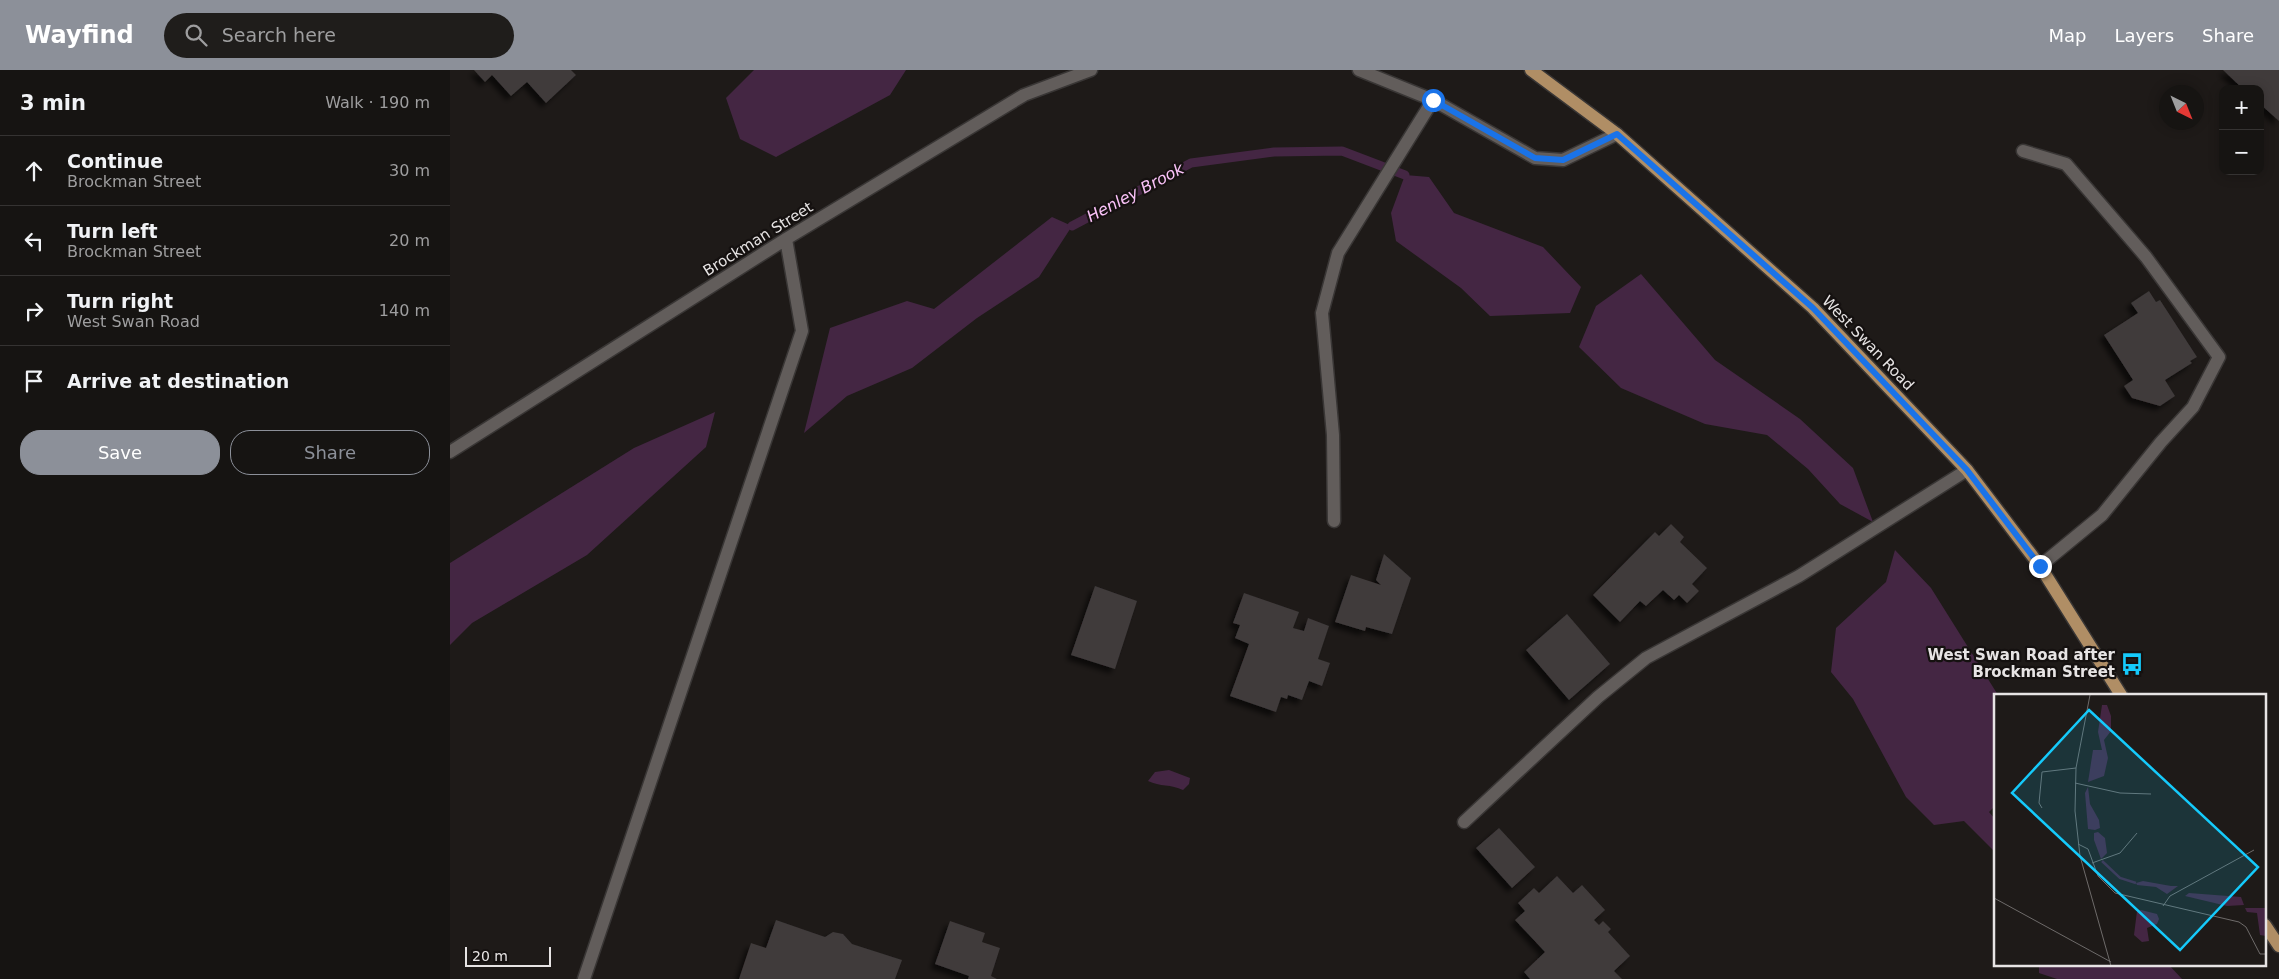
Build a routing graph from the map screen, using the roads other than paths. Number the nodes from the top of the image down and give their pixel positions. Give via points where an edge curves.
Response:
1 (1091, 70) edge
2 (1360, 70) edge
3 (1531, 70) edge
4 (1433, 100) junction
5 (1617, 134) junction
6 (2023, 151) dead end
7 (786, 239) junction
8 (450, 452) edge
9 (1967, 470) junction
10 (1334, 520) dead end
11 (2040, 566) junction
12 (2120, 694) edge
13 (1464, 822) dead end
14 (2266, 926) edge
15 (2279, 946) edge
16 (584, 979) edge

1 - 7 street, Brockman Street via 1024,95
2 - 4 street
3 - 5 main road, West Swan Road
4 - 5 street via 1535,158 1563,160
4 - 10 street via 1338,253 1322,314 1333,435
5 - 9 main road, West Swan Road via 1813,308
6 - 11 street via 2066,164 2146,257 2219,357 2193,407 2102,515
7 - 8 street, Brockman Street
7 - 16 street via 802,331
9 - 11 main road, West Swan Road
9 - 13 street via 1799,576 1646,658 1598,697
11 - 12 main road, West Swan Road
14 - 15 main road

